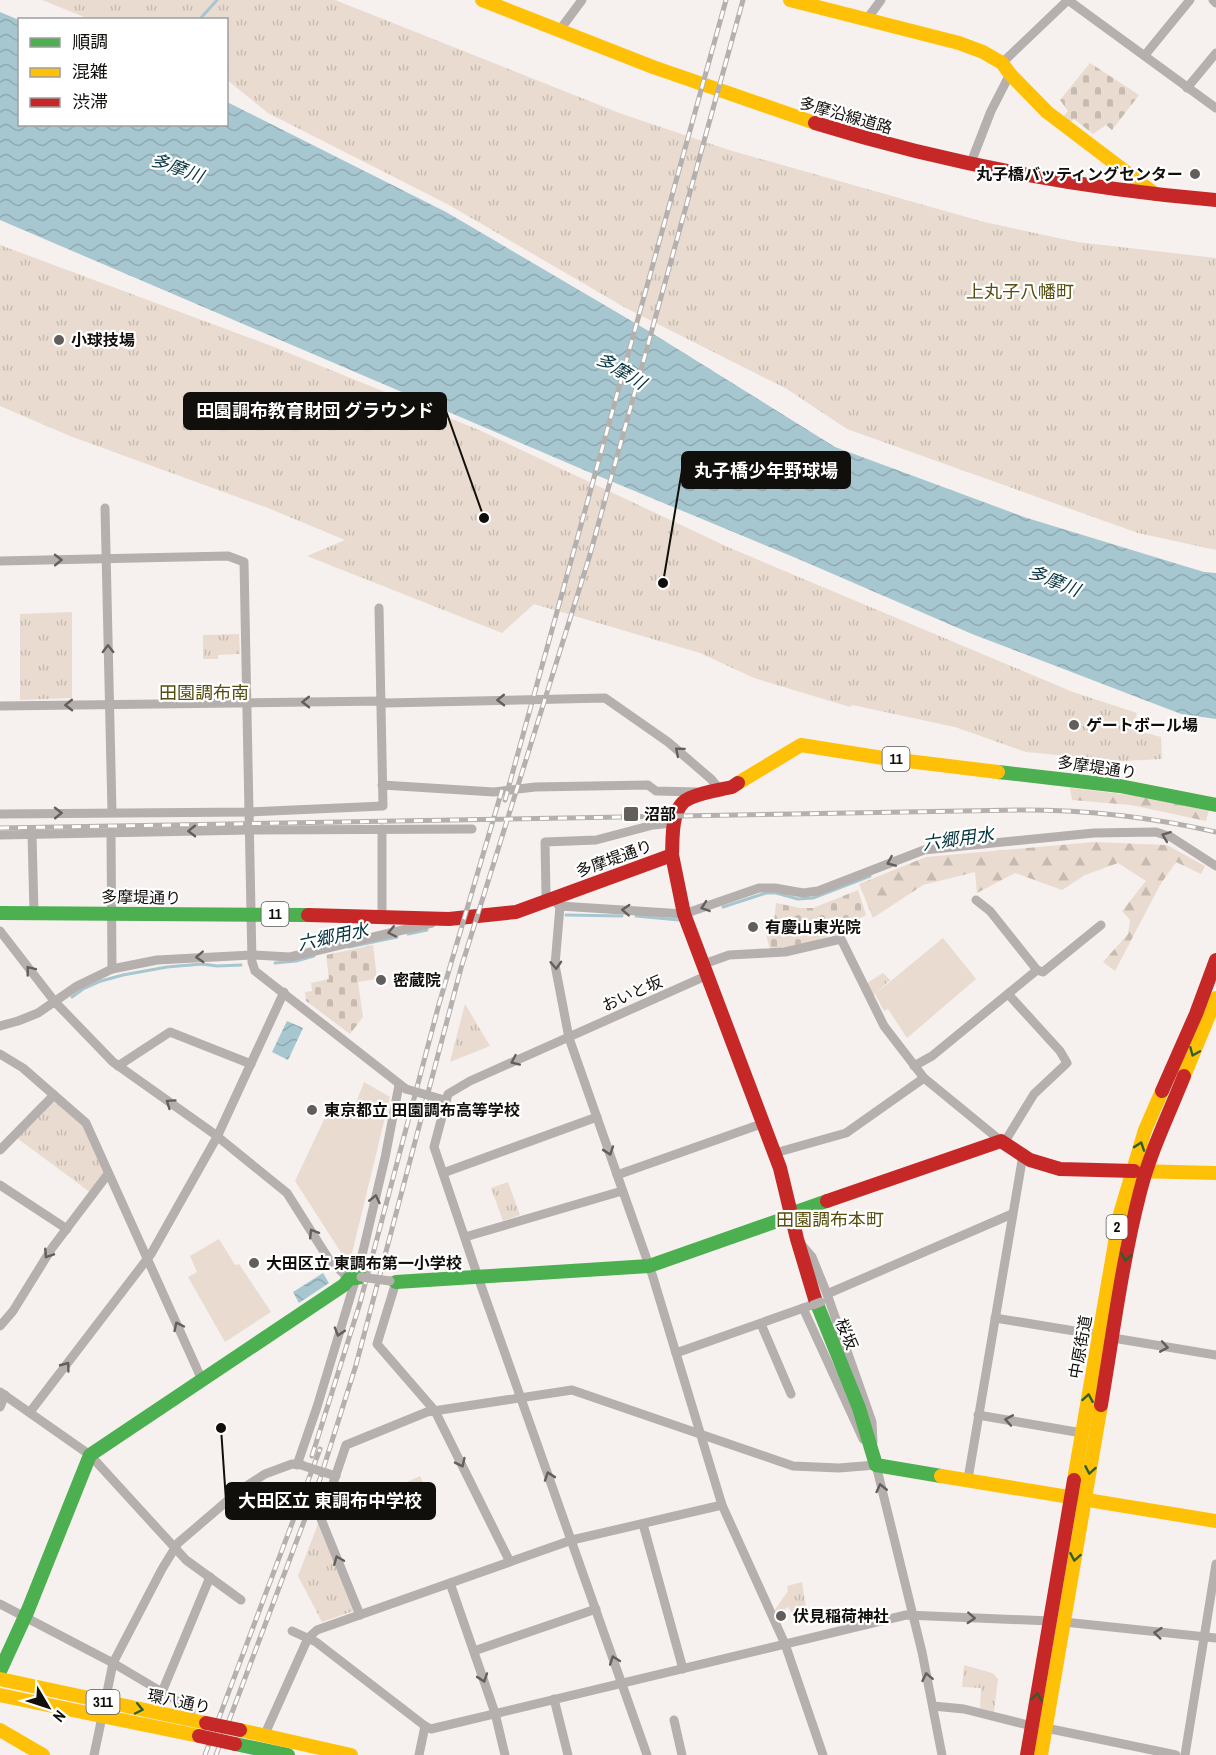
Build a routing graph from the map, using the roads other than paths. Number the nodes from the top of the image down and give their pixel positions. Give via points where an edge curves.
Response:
1 (482, 0) edge
2 (582, 0) edge
3 (791, 0) edge
4 (882, 0) edge
5 (1068, 0) edge
6 (1190, 0) edge
7 (867, 19) junction
8 (559, 31) junction
9 (1216, 53) edge
10 (1145, 55) junction
11 (1006, 68) junction
12 (1187, 88) junction
13 (1216, 108) edge
14 (970, 165) junction
15 (1155, 194) junction
16 (1216, 200) edge
17 (105, 508) dead end
18 (106, 559) junction
19 (0, 561) edge
20 (379, 608) dead end
21 (380, 700) junction
22 (248, 703) junction
23 (109, 704) junction
24 (0, 706) edge
25 (382, 785) junction
26 (721, 791) junction
27 (700, 795) junction
28 (1216, 805) edge
29 (112, 812) junction
30 (249, 812) junction
31 (0, 814) edge
32 (673, 823) junction
33 (472, 829) dead end
34 (250, 830) junction
35 (382, 830) junction
36 (111, 832) junction
37 (32, 834) junction
38 (0, 835) edge
39 (672, 855) junction
40 (1216, 866) edge
41 (976, 900) dead end
42 (555, 903) junction
43 (0, 913) edge
44 (34, 913) junction
45 (112, 914) junction
46 (251, 914) junction
47 (684, 914) junction
48 (382, 916) junction
49 (449, 919) junction
50 (1101, 925) dead end
51 (0, 931) edge
52 (252, 955) junction
53 (1216, 960) edge
54 (112, 969) junction
55 (706, 970) junction
56 (1037, 970) junction
57 (284, 992) junction
58 (1008, 994) junction
59 (1216, 998) edge
60 (56, 1002) junction
61 (0, 1026) edge
62 (569, 1038) junction
63 (0, 1054) edge
64 (251, 1064) junction
65 (118, 1066) junction
66 (915, 1066) junction
67 (924, 1078) junction
68 (403, 1087) junction
69 (54, 1095) junction
70 (444, 1099) junction
71 (597, 1117) junction
72 (765, 1122) junction
73 (218, 1137) junction
74 (1002, 1142) junction
75 (0, 1150) edge
76 (775, 1153) junction
77 (1023, 1155) junction
78 (1132, 1171) junction
79 (1146, 1172) junction
80 (443, 1173) junction
81 (1216, 1173) edge
82 (108, 1174) junction
83 (617, 1175) junction
84 (0, 1185) edge
85 (622, 1191) junction
86 (790, 1214) junction
87 (1012, 1214) junction
88 (67, 1229) junction
89 (465, 1237) junction
90 (797, 1239) junction
91 (148, 1258) junction
92 (649, 1266) junction
93 (355, 1277) junction
94 (478, 1277) junction
95 (393, 1282) junction
96 (816, 1302) junction
97 (995, 1318) junction
98 (761, 1324) junction
99 (0, 1326) edge
100 (1106, 1336) junction
101 (676, 1353) junction
102 (1216, 1355) edge
103 (202, 1380) junction
104 (3, 1394) edge
105 (791, 1394) dead end
106 (522, 1397) junction
107 (0, 1407) edge
108 (435, 1411) junction
109 (30, 1412) junction
110 (978, 1415) junction
111 (1082, 1433) junction
112 (702, 1436) junction
113 (90, 1455) junction
114 (874, 1459) junction
115 (301, 1465) junction
116 (336, 1476) junction
117 (968, 1479) junction
118 (1078, 1499) junction
119 (722, 1505) junction
120 (1216, 1521) edge
121 (643, 1524) junction
122 (572, 1540) junction
123 (174, 1548) junction
124 (510, 1562) junction
125 (1216, 1564) edge
126 (210, 1577) junction
127 (450, 1583) junction
128 (241, 1600) dead end
129 (0, 1604) edge
130 (596, 1609) junction
131 (360, 1615) junction
132 (913, 1615) junction
133 (25, 1617) junction
134 (1057, 1622) junction
135 (292, 1631) dead end
136 (308, 1638) junction
137 (1205, 1638) junction
138 (1216, 1638) edge
139 (785, 1644) junction
140 (474, 1651) junction
141 (113, 1663) junction
142 (683, 1669) junction
143 (0, 1671) edge
144 (0, 1679) edge
145 (623, 1683) junction
146 (162, 1692) junction
147 (0, 1695) edge
148 (554, 1699) junction
149 (105, 1702) junction
150 (933, 1706) junction
151 (495, 1713) junction
152 (102, 1717) junction
153 (189, 1720) junction
154 (674, 1720) dead end
155 (425, 1726) junction
156 (1039, 1727) junction
157 (0, 1730) edge
158 (263, 1747) edge
159 (43, 1755) edge
160 (94, 1755) edge
161 (288, 1755) edge
162 (351, 1755) edge
163 (419, 1755) edge
164 (506, 1755) edge
165 (568, 1755) edge
166 (647, 1755) edge
167 (682, 1755) edge
168 (823, 1755) edge
169 (942, 1755) edge
170 (1027, 1755) edge
171 (1041, 1755) edge
172 (1176, 1755) edge
173 (1185, 1755) edge

1 - 8 main road, 多摩沿線道路
2 - 8 street
3 - 7 main road
4 - 7 street
5 - 10 street
5 - 11 street
6 - 10 street
7 - 11 main road via 959,43 983,52
8 - 14 main road, 多摩沿線道路 via 777,112
9 - 12 street
10 - 12 street
11 - 14 street
11 - 15 main road via 1047,112
12 - 13 street
14 - 15 main road, 多摩沿線道路
15 - 16 main road, 多摩沿線道路
17 - 18 street
19 -> 18 street
18 - 22 street via 228,556 242,561
23 -> 18 street
20 - 21 street
21 -> 22 street
21 - 25 street
26 -> 21 street via 668,742 604,699 386,703
22 - 23 street
22 - 30 street
23 -> 24 street
23 - 29 street
25 - 27 street via 494,792 535,787 648,785 656,791
25 - 30 street via 383,806
26 - 27 main road, 多摩堤通り / 11
26 - 28 main road, 多摩堤通り / 11 via 804,745 1120,786
27 - 32 main road, 多摩堤通り / 11 via 684,801
29 - 30 street
31 -> 29 street
30 - 34 street
32 - 39 main road, 多摩堤通り / 11
32 - 42 street via 596,840 545,842 546,894
33 - 35 street
34 - 35 street
34 -> 36 street
34 - 46 street
35 - 48 street
36 - 37 street
36 - 45 street
37 - 38 street
37 - 44 street
39 - 42 main road, 多摩堤通り / 11
39 - 47 main road, 桜坂
40 -> 47 street via 1171,837 1156,832 1094,833 924,850 818,891 759,888
41 - 56 street via 990,911
47 -> 42 street
42 - 49 main road, 多摩堤通り / 11 via 516,912
42 -> 62 street via 555,965
43 - 44 main road, 多摩堤通り / 11
44 - 45 main road, 多摩堤通り / 11
45 - 46 main road, 多摩堤通り / 11
45 - 54 street
46 - 48 main road, 多摩堤通り / 11
46 - 52 street
47 - 55 main road, 桜坂
48 - 49 main road, 多摩堤通り / 11
49 -> 52 street via 290,957
50 - 56 street via 1043,972
60 -> 51 street
52 -> 54 street via 157,960
52 - 57 street via 255,970
78 -> 53 main road, 中原街道 / 2 via 1153,1110
54 - 60 street via 77,986
55 - 62 street, おいと坂
55 - 66 street, おいと坂 via 729,955 785,952 841,939 884,1026
55 - 72 main road, 桜坂
56 - 58 street
57 - 64 street
57 - 68 street
58 - 66 street
58 - 74 street via 1060,1051 1067,1064 1034,1094
59 -> 79 main road, 中原街道 / 2
60 - 61 street
60 - 65 street
62 -> 70 street, おいと坂 via 470,1081
62 - 71 street
63 - 69 street
64 - 65 street via 170,1032
64 - 73 street
73 -> 65 street
66 - 67 street
67 - 74 street
67 - 76 street via 846,1133
68 - 70 street, bridge
93 -> 68 street
69 - 75 street
69 - 82 street via 86,1123
70 - 80 street via 434,1146
71 - 80 street
71 -> 83 street
72 - 76 main road, 桜坂
72 - 83 street
73 - 91 street
93 -> 73 street via 328,1258 287,1193
74 - 77 main road
74 - 86 main road
76 - 86 main road, 桜坂
77 - 78 main road via 1038,1164 1060,1169
77 - 87 street
78 - 79 main road
78 - 100 main road, 中原街道 / 2 via 1116,1236
79 - 81 main road
79 -> 100 main road, 中原街道 / 2
80 - 89 street
82 - 88 street
82 - 91 street
83 - 85 street
84 - 88 street
85 - 89 street
85 - 92 street
86 - 90 main road, 桜坂
86 - 92 main road
87 - 96 street
87 - 97 street
88 -> 99 street
89 - 94 street
90 - 96 street via 812,1257
90 - 114 main road, 桜坂
103 -> 91 street
109 -> 91 street
92 - 94 main road
92 - 101 street
93 - 95 street, bridge
93 - 103 main road
93 -> 115 street
94 - 95 main road
94 - 106 street
95 - 108 street via 377,1344
96 - 98 street
96 - 114 street via 863,1439
96 - 114 street via 872,1422
97 - 100 street
97 - 110 street
98 - 101 street
98 - 105 street
100 -> 102 street
111 -> 100 main road, 中原街道 / 2
100 -> 118 main road, 中原街道 / 2
101 - 112 street
103 - 113 main road
104 - 107 street
104 - 109 street
106 - 108 street
106 - 112 street via 572,1390
122 -> 106 street
108 - 116 street via 346,1445
108 -> 124 street
109 - 113 street
111 -> 110 street
110 - 117 street
111 - 118 main road, 中原街道 / 2
112 - 114 street via 793,1466 839,1468
112 - 119 street
113 - 123 street
113 - 133 main road
114 - 117 main road
132 -> 114 street
115 - 116 street, bridge
115 - 123 street via 292,1464 265,1474 240,1490
131 -> 116 street via 321,1519
117 - 118 main road
118 - 120 main road
118 - 134 main road, 中原街道 / 2
119 - 121 street
119 - 139 street
121 - 122 street
121 - 142 street
122 - 124 street
122 - 130 street
123 - 126 street
123 - 141 street
124 - 127 street
125 - 137 street
126 - 128 street
126 - 146 street
127 - 131 street
127 - 140 street
129 - 133 street
130 - 140 street
145 -> 130 street
131 - 136 street via 317,1630
132 -> 134 street
132 - 139 street
150 -> 132 street
133 - 141 street
133 - 143 main road
137 -> 134 street
134 - 156 main road, 中原街道 / 2
135 - 136 street
136 - 155 street
136 - 158 street
137 - 138 street
137 - 173 street
139 - 142 street
139 - 168 street
140 -> 151 street
141 - 146 street
141 - 149 street
142 - 145 street
144 - 149 main road, 環八通り / 311
145 - 148 street
145 - 166 street
146 - 153 street via 189,1708
147 - 152 main road, 環八通り / 311
148 - 151 street
148 - 165 street
149 -> 153 main road, 環八通り / 311
150 - 156 street via 964,1709
150 - 169 street
151 - 155 street via 431,1728
151 - 164 street
152 - 158 main road, 環八通り / 311, bridge
152 - 160 street
153 - 158 main road, 環八通り / 311, bridge via 240,1730
154 - 167 street
155 - 163 street
156 - 170 main road, 中原街道 / 2
156 - 171 main road, 中原街道 / 2
156 - 172 street
157 - 159 main road
158 - 161 main road, 環八通り / 311
158 - 162 main road, 環八通り / 311

